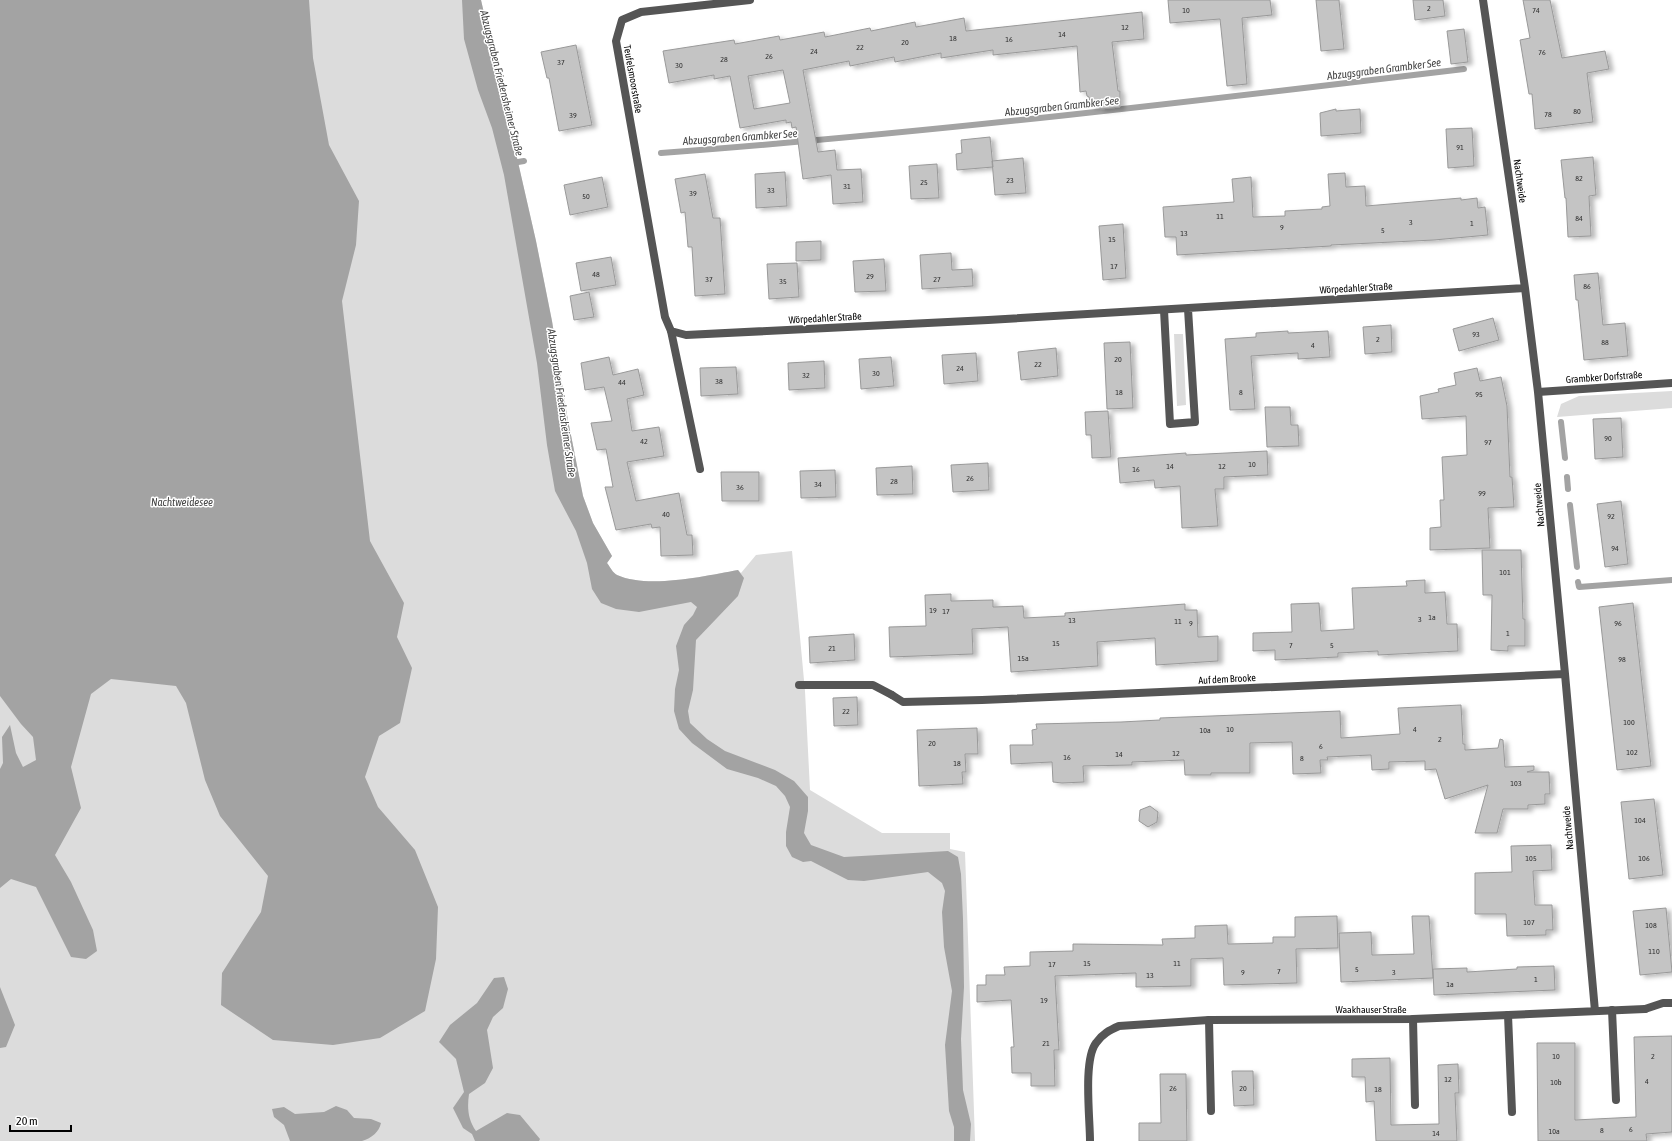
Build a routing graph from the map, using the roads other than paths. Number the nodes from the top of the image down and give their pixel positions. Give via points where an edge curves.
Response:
1 (750, 0) edge
2 (1483, 0) edge
3 (1525, 288) junction
4 (1188, 309) junction
5 (1164, 310) junction
6 (671, 331) junction
7 (1672, 383) edge
8 (1538, 392) junction
9 (700, 469) dead end
10 (1565, 674) junction
11 (799, 685) dead end
12 (1672, 1003) edge
13 (1612, 1010) junction
14 (1595, 1011) junction
15 (1508, 1015) junction
16 (1413, 1019) junction
17 (1209, 1020) junction
18 (1616, 1100) dead end
19 (1415, 1105) dead end
20 (1211, 1111) dead end
21 (1512, 1112) dead end
22 (1090, 1141) edge

1 - 6 street, Teufelsmoorstraße via 641,12 622,20 616,41 665,317
2 - 3 street, Nachtweide
3 - 4 street, Wörpedahler Straße
3 - 8 street, Nachtweide
4 - 5 street, Wörpedahler Straße
4 - 5 street via 1195,422 1170,424
5 - 6 street, Wörpedahler Straße via 686,335
6 - 9 street
7 - 8 street, Grambker Dorfstraße
8 - 10 street, Nachtweide
10 - 11 street, Auf dem Brooke via 903,702 873,685
10 - 14 street, Nachtweide
12 - 13 street, Waakhauser Straße via 1645,1009
13 - 14 street, Waakhauser Straße
13 - 18 street
14 - 15 street, Waakhauser Straße
15 - 16 street, Waakhauser Straße
15 - 21 street
16 - 17 street, Waakhauser Straße
16 - 19 street
17 - 20 street
17 - 22 street, Waakhauser Straße via 1119,1026 1106,1032 1096,1043 1090,1057

